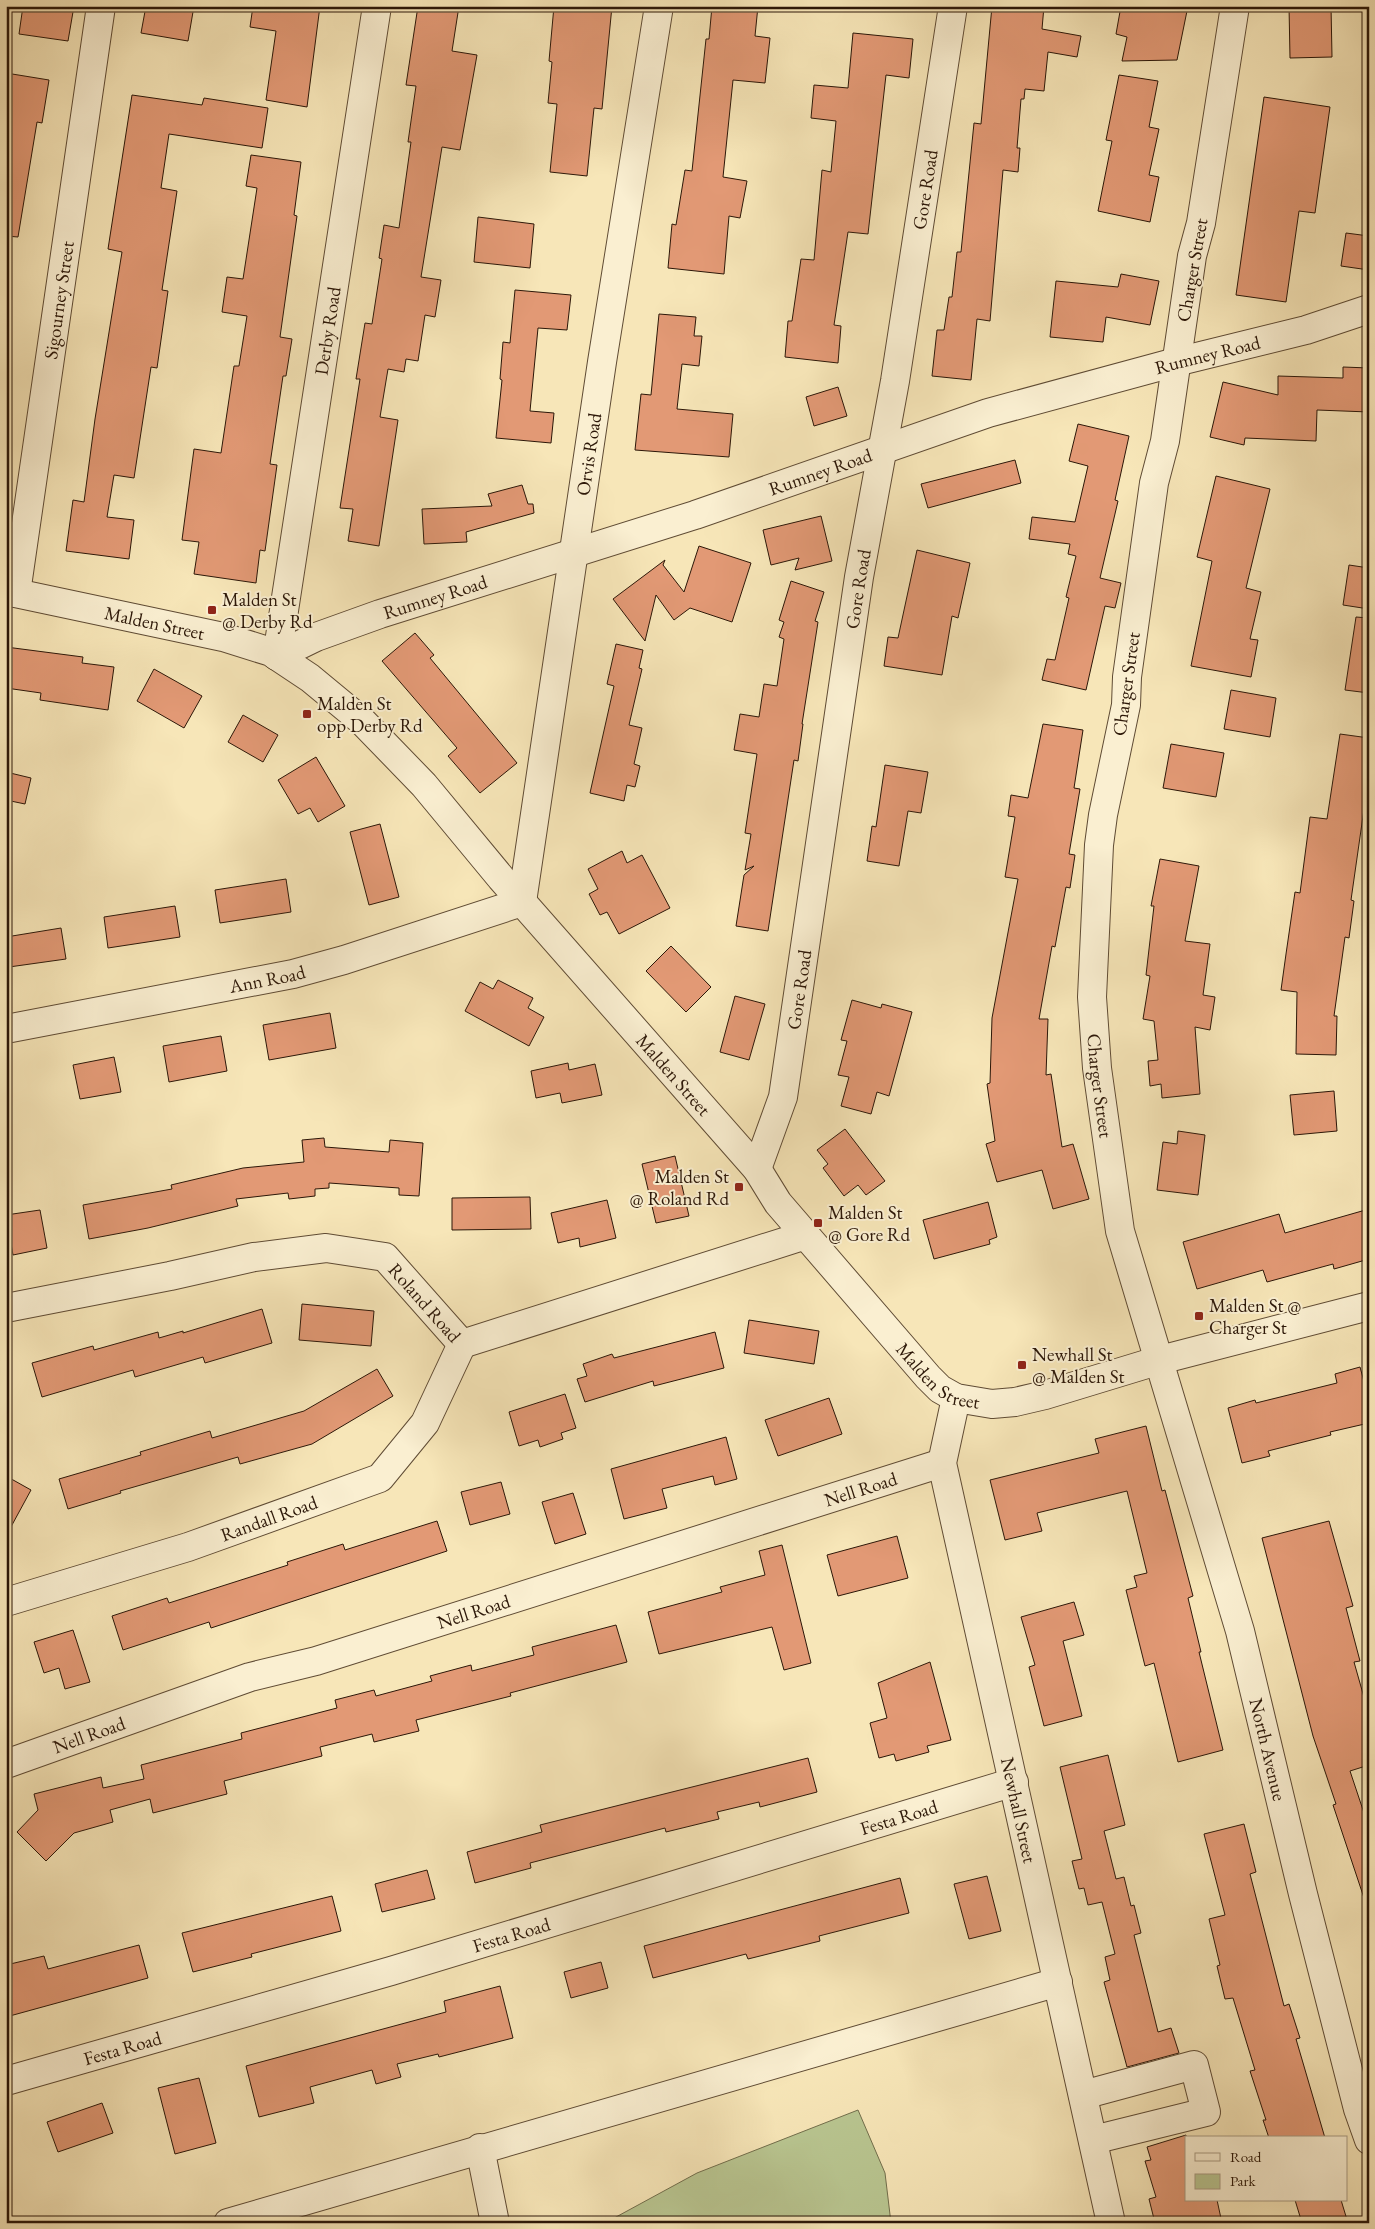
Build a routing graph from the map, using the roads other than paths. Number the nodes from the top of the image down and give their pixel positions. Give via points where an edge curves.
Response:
1 (101, 6) edge
2 (377, 6) edge
3 (659, 6) edge
4 (953, 6) edge
5 (1235, 6) edge
6 (1369, 309) edge
7 (1176, 362) junction
8 (882, 450) junction
9 (574, 553) junction
10 (11, 592) edge
11 (277, 656) junction
12 (522, 902) junction
13 (6, 1029) edge
14 (757, 1169) junction
15 (806, 1235) junction
16 (1369, 1306) edge
17 (6, 1308) edge
18 (462, 1344) junction
19 (1160, 1360) junction
20 (956, 1398) junction
21 (942, 1463) junction
22 (7, 1600) edge
23 (6, 1764) edge
24 (1014, 1782) junction
25 (1058, 1982) junction
26 (6, 2081) edge
27 (1083, 2095) junction
28 (1093, 2140) junction
29 (1369, 2140) edge
30 (480, 2148) junction
31 (228, 2223) edge
32 (495, 2223) edge
33 (1111, 2223) edge

1 - 10 street, Sigourney Street
2 - 11 street, Derby Road
3 - 9 street, Orvis Road
4 - 8 street, Gore Road
5 - 7 street, Charger Street
6 - 7 street, Rumney Road via 1306,330
7 - 8 street, Rumney Road via 988,413
7 - 19 street, Charger Street via 1165,441 1154,484 1127,677 1126,705 1099,845 1092,997 1097,1068 1120,1231
8 - 9 street, Rumney Road
8 - 14 street, Gore Road via 859,577 783,1098
9 - 11 street, Rumney Road via 380,614 316,637
9 - 12 street, Orvis Road
10 - 11 street, Malden Street via 223,637
11 - 12 street, Malden Street via 310,678 362,721 424,785
12 - 13 street, Ann Road via 292,974
12 - 14 street, Malden Street
14 - 15 street, Malden Street via 778,1202
15 - 18 street, Roland Road
15 - 20 street, Malden Street via 928,1377
16 - 19 street, Malden Street
17 - 18 street, Roland Road via 254,1257 326,1248 385,1257
18 - 22 street, Randall Road via 425,1423 380,1478 188,1547
19 - 20 street, Malden Street via 1015,1402 992,1404
19 - 29 street, North Avenue via 1240,1631 1303,1894 1358,2110
20 - 21 street, Newhall Street
21 - 23 street, Nell Road via 316,1661 250,1677
21 - 24 street, Newhall Street
24 - 25 street, Newhall Street
24 - 26 street, Festa Road via 390,1971
25 - 27 street, Newhall Street
25 - 30 street
27 - 28 street, Newhall Street
27 - 28 street via 1194,2065 1206,2112
28 - 33 street, Newhall Street
30 - 31 street
30 - 32 street

